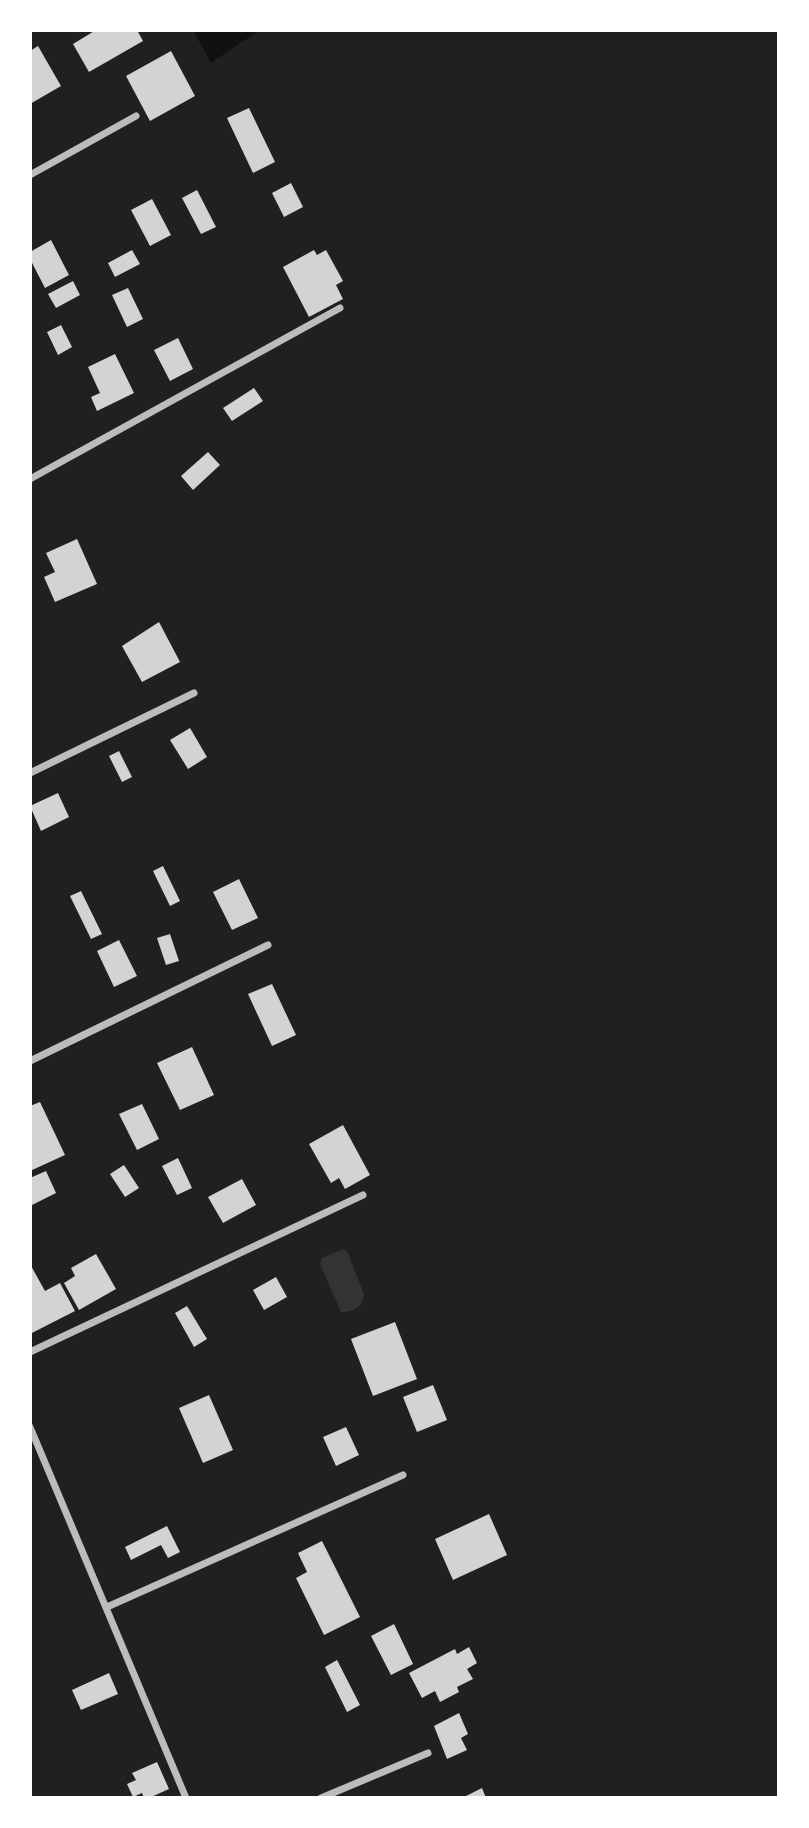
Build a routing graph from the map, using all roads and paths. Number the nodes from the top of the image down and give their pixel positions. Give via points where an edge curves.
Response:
1 (136, 116) dead end
2 (30, 175) edge
3 (340, 309) dead end
4 (30, 479) edge
5 (194, 693) dead end
6 (30, 773) edge
7 (268, 945) dead end
8 (30, 1061) edge
9 (363, 1195) dead end
10 (30, 1352) edge
11 (30, 1427) edge
12 (403, 1475) dead end
13 (107, 1607) junction
14 (428, 1753) dead end
15 (186, 1798) edge
16 (321, 1798) edge

1 - 2 street
3 - 4 street
5 - 6 street
7 - 8 street
9 - 10 street
11 - 13 street
12 - 13 street
13 - 15 street
14 - 16 street

